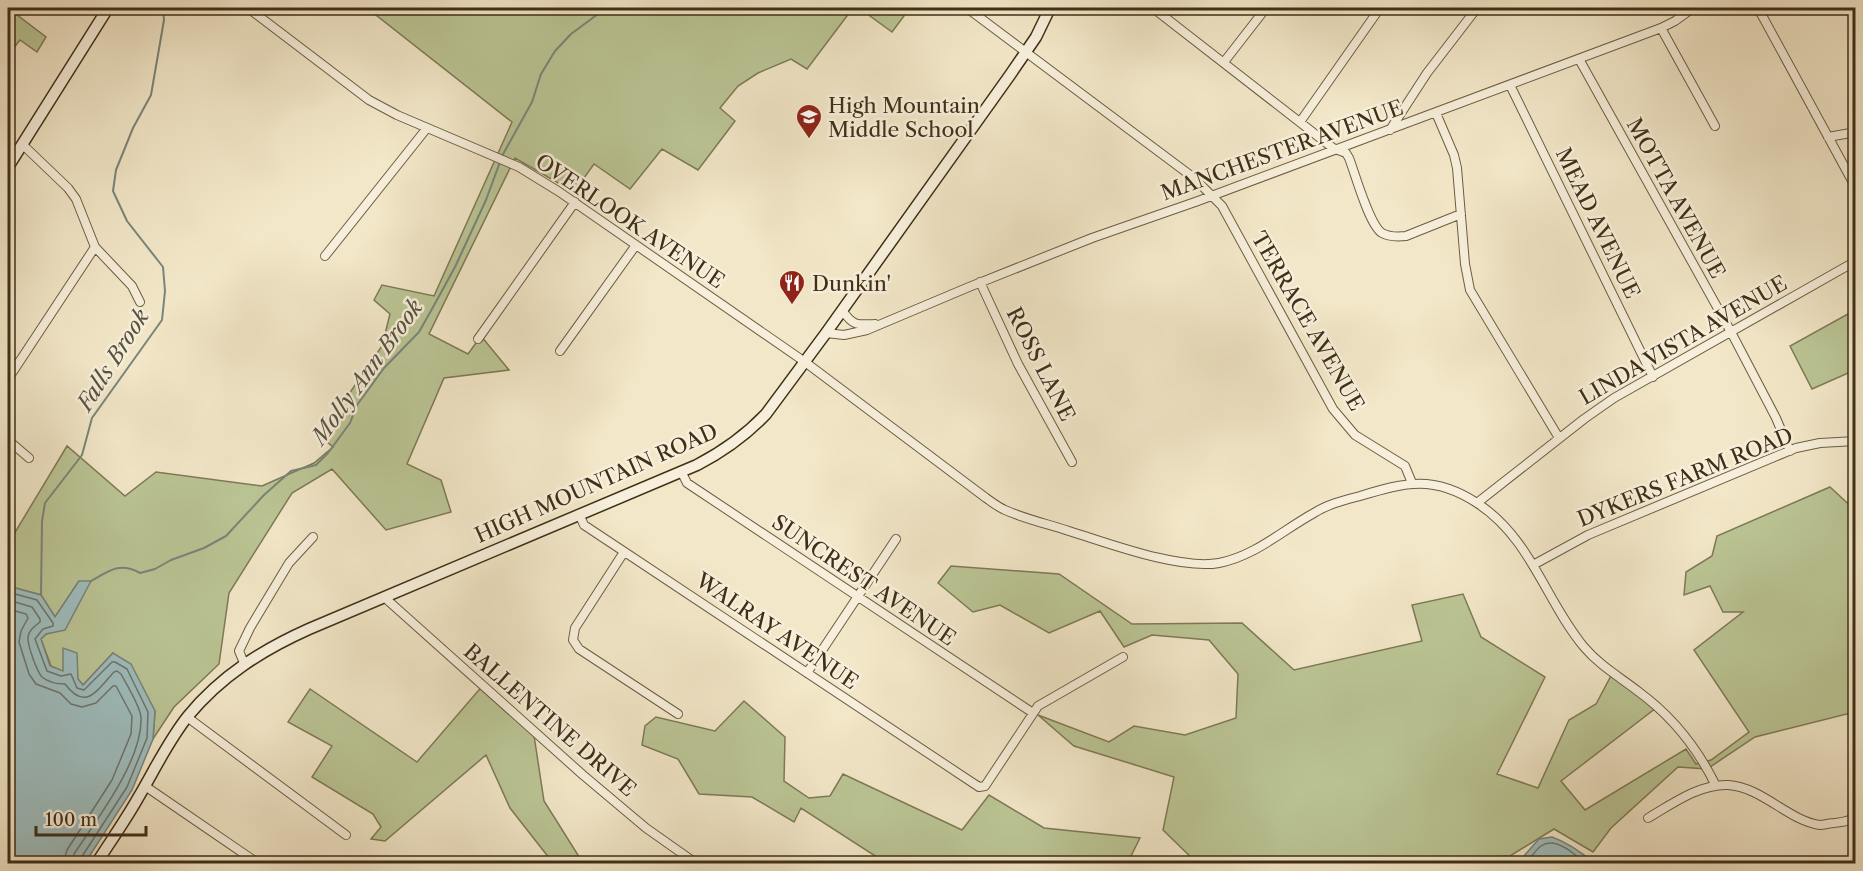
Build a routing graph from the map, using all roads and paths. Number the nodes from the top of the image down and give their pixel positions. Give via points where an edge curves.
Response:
1 (248, 8) edge
2 (968, 8) edge
3 (1050, 8) edge
4 (1153, 8) edge
5 (1266, 8) edge
6 (1380, 8) edge
7 (1477, 8) edge
8 (1693, 8) edge
9 (1758, 8) edge
10 (103, 9) edge
11 (1661, 28) junction
12 (1026, 52) junction
13 (1579, 59) junction
14 (1224, 62) junction
15 (1510, 85) junction
16 (1436, 112) junction
17 (1300, 122) junction
18 (1715, 126) dead end
19 (427, 128) junction
20 (1389, 130) junction
21 (1856, 132) edge
22 (1828, 137) junction
23 (22, 144) junction
24 (1337, 150) junction
25 (8, 167) edge
26 (1856, 188) edge
27 (1213, 196) junction
28 (575, 202) junction
29 (1461, 214) junction
30 (636, 245) junction
31 (95, 247) junction
32 (325, 256) dead end
33 (1856, 261) edge
34 (980, 282) junction
35 (140, 302) dead end
36 (842, 310) junction
37 (881, 323) junction
38 (1731, 332) junction
39 (826, 333) junction
40 (478, 339) dead end
41 (560, 351) dead end
42 (805, 362) junction
43 (1653, 377) junction
44 (8, 379) edge
45 (1559, 438) junction
46 (8, 440) edge
47 (1856, 441) edge
48 (1790, 451) junction
49 (29, 458) dead end
50 (1072, 462) dead end
51 (681, 471) junction
52 (1412, 483) junction
53 (1477, 503) junction
54 (579, 514) junction
55 (313, 537) dead end
56 (896, 538) dead end
57 (624, 552) junction
58 (1533, 565) junction
59 (384, 597) junction
60 (858, 597) junction
61 (1122, 657) dead end
62 (244, 663) junction
63 (807, 673) junction
64 (1033, 713) junction
65 (678, 714) dead end
66 (187, 717) junction
67 (145, 786) junction
68 (1716, 786) junction
69 (1648, 818) dead end
70 (1856, 818) edge
71 (346, 835) dead end
72 (96, 864) edge
73 (259, 864) edge
74 (697, 864) edge

1 - 19 street, OVERLOOK AVENUE via 369,100
2 - 12 street, TERRACE AVENUE
3 - 12 street, HIGH MOUNTAIN ROAD
4 - 14 street
5 - 14 street
6 - 17 street
7 - 20 street
8 - 11 street, MANCHESTER AVENUE
9 - 22 street
10 - 23 street
11 - 13 street, MANCHESTER AVENUE
11 - 18 street
12 - 27 street, TERRACE AVENUE
12 - 36 street, HIGH MOUNTAIN ROAD
13 - 15 street, MANCHESTER AVENUE
13 - 38 street, MOTTA AVENUE
14 - 17 street
15 - 16 street, MANCHESTER AVENUE
15 - 43 street, MEAD AVENUE
16 - 20 street, MANCHESTER AVENUE
16 - 29 street via 1454,155
17 - 24 street
19 - 28 street, OVERLOOK AVENUE via 519,167
19 - 32 street
20 - 24 street, MANCHESTER AVENUE
21 - 22 street
22 - 26 street
23 - 25 street
23 - 31 street via 68,188
24 - 27 street, MANCHESTER AVENUE
24 - 29 street via 1349,158 1372,220 1383,233 1406,236
27 - 34 street, MANCHESTER AVENUE
27 - 52 street, TERRACE AVENUE via 1333,409 1355,435 1406,466
28 - 30 street, OVERLOOK AVENUE
28 - 40 street
29 - 45 street via 1470,290
30 - 41 street
30 - 42 street, OVERLOOK AVENUE
31 - 35 street via 132,286
31 - 44 street
33 - 38 street, LINDA VISTA AVENUE
34 - 37 street, MANCHESTER AVENUE
34 - 50 street, ROSS LANE via 1018,364
36 - 37 street, MANCHESTER AVENUE via 856,324
36 - 39 street, HIGH MOUNTAIN ROAD
37 - 39 street, MANCHESTER AVENUE via 856,334
38 - 43 street, LINDA VISTA AVENUE
38 - 48 street, MOTTA AVENUE
39 - 42 street, HIGH MOUNTAIN ROAD
42 - 51 street, HIGH MOUNTAIN ROAD via 755,425 720,453
42 - 52 street via 1002,509 1149,555 1201,564 1240,558 1330,505
43 - 45 street, LINDA VISTA AVENUE via 1614,398
45 - 53 street, LINDA VISTA AVENUE
46 - 49 street
47 - 48 street, DYKERS FARM ROAD via 1820,443
48 - 58 street, DYKERS FARM ROAD via 1588,535
51 - 54 street, HIGH MOUNTAIN ROAD
51 - 60 street, SUNCREST AVENUE via 687,483
52 - 53 street via 1448,488
53 - 58 street via 1505,527
54 - 57 street, WALRAY AVENUE via 584,525
54 - 59 street, HIGH MOUNTAIN ROAD
55 - 62 street via 289,563 250,628 239,651
56 - 60 street
57 - 63 street, WALRAY AVENUE
57 - 65 street via 575,628 573,640 579,650
58 - 68 street via 1583,646 1608,671 1670,719 1690,742
59 - 62 street, HIGH MOUNTAIN ROAD via 282,641
59 - 74 street, BALLENTINE DRIVE via 583,775 646,828
60 - 63 street
60 - 64 street, SUNCREST AVENUE
61 - 64 street via 1038,706
62 - 66 street, HIGH MOUNTAIN ROAD
63 - 64 street, WALRAY AVENUE via 979,787 985,786
66 - 67 street, HIGH MOUNTAIN ROAD
66 - 71 street
67 - 72 street, HIGH MOUNTAIN ROAD
67 - 73 street
68 - 69 street via 1683,798
68 - 70 street via 1743,788 1820,825

